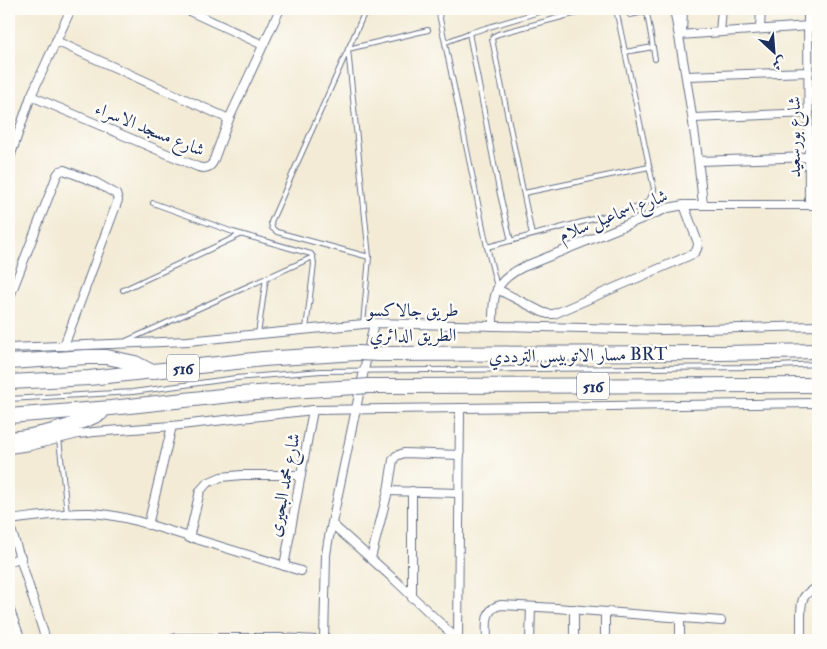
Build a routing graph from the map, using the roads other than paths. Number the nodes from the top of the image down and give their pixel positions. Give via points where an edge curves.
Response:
1 (71, 9) edge
2 (185, 9) edge
3 (280, 9) edge
4 (366, 9) edge
5 (438, 9) edge
6 (548, 9) edge
7 (592, 9) edge
8 (616, 9) edge
9 (627, 9) edge
10 (674, 9) edge
11 (683, 9) edge
12 (722, 9) edge
13 (761, 9) edge
14 (808, 9) edge
15 (585, 10) edge
16 (809, 26) junction
17 (760, 29) junction
18 (428, 30) dead end
19 (720, 32) junction
20 (469, 33) junction
21 (680, 34) junction
22 (56, 41) junction
23 (446, 42) junction
24 (263, 45) junction
25 (653, 47) junction
26 (348, 49) junction
27 (625, 52) junction
28 (655, 59) dead end
29 (809, 72) junction
30 (686, 76) junction
31 (31, 96) junction
32 (809, 113) junction
33 (694, 118) junction
34 (229, 119) junction
35 (808, 157) junction
36 (9, 160) edge
37 (699, 161) junction
38 (649, 167) junction
39 (524, 193) junction
40 (153, 203) dead end
41 (684, 205) junction
42 (703, 205) junction
43 (809, 205) junction
44 (818, 205) edge
45 (240, 234) junction
46 (532, 235) junction
47 (511, 241) junction
48 (487, 247) junction
49 (313, 257) junction
50 (369, 257) junction
51 (266, 278) junction
52 (497, 289) junction
53 (123, 290) dead end
54 (9, 299) edge
55 (374, 323) junction
56 (363, 324) junction
57 (493, 326) junction
58 (818, 326) edge
59 (306, 329) junction
60 (258, 334) junction
61 (120, 344) junction
62 (64, 346) junction
63 (9, 348) edge
64 (818, 351) edge
65 (9, 362) edge
66 (818, 364) edge
67 (152, 372) junction
68 (9, 382) edge
69 (818, 385) edge
70 (9, 399) edge
71 (818, 403) edge
72 (111, 408) junction
73 (460, 408) junction
74 (313, 410) junction
75 (357, 410) junction
76 (9, 416) edge
77 (172, 426) junction
78 (59, 438) junction
79 (9, 439) edge
80 (9, 449) edge
81 (460, 455) junction
82 (301, 474) junction
83 (388, 490) junction
84 (412, 491) junction
85 (459, 493) junction
86 (68, 514) junction
87 (9, 521) edge
88 (148, 524) junction
89 (332, 524) junction
90 (190, 538) junction
91 (20, 558) junction
92 (370, 558) junction
93 (9, 562) edge
94 (284, 566) junction
95 (301, 572) dead end
96 (818, 588) edge
97 (412, 598) junction
98 (531, 607) junction
99 (9, 608) edge
100 (574, 609) junction
101 (605, 612) junction
102 (680, 618) junction
103 (721, 621) dead end
104 (229, 639) edge
105 (21, 640) edge
106 (46, 640) edge
107 (170, 640) edge
108 (315, 640) edge
109 (324, 640) edge
110 (458, 640) edge
111 (486, 640) edge
112 (530, 640) edge
113 (574, 640) edge
114 (605, 640) edge
115 (680, 640) edge
116 (801, 640) edge

1 - 22 street
2 - 24 street
3 - 24 street
4 - 26 lane
5 - 23 lane
6 - 20 lane
7 - 15 lane
8 - 27 lane
9 - 25 lane via 630,15 647,13
10 - 21 street
11 - 21 street
12 - 19 street
13 - 17 street
14 - 16 street, شارع بورسعيد
15 - 39 lane via 493,38
16 - 17 street
16 - 29 street, شارع بورسعيد
17 - 19 street
18 - 26 lane
19 - 21 street
20 - 23 lane
20 - 47 lane
21 - 30 street
22 - 31 street
22 - 34 street
23 - 48 lane
24 - 34 street
25 - 27 lane
25 - 28 lane
26 - 50 lane
26 - 50 lane via 271,222 276,232
27 - 38 lane
29 - 30 street
29 - 32 street, شارع بورسعيد
30 - 33 street
31 - 34 street, شارع مسجد الاسراء via 202,168 212,165
31 - 36 street
32 - 33 street
32 - 35 street, شارع بورسعيد
33 - 37 street
35 - 37 street
35 - 43 street, شارع بورسعيد
37 - 42 street
38 - 39 lane
38 - 46 lane via 654,189 643,206
39 - 46 lane
40 - 45 lane
41 - 42 street, شارع اسماعيل سلام
41 - 52 street, شارع اسماعيل سلام via 668,208 522,267
41 - 52 street via 698,243 693,254 554,314 542,312
42 - 43 street, شارع اسماعيل سلام
43 - 44 street, شارع اسماعيل سلام
45 - 49 lane
45 - 53 lane
46 - 47 lane
47 - 48 lane
48 - 52 lane
49 - 51 lane
49 - 59 lane
50 - 56 lane
51 - 60 lane
51 - 61 lane
52 - 57 street via 493,302
54 - 62 street via 60,171 95,182 116,194 118,200
55 - 56 street, طريق جالاكسو
55 - 57 street, طريق جالاكسو
55 - 75 street
56 - 59 street, طريق جالاكسو
57 - 58 street, طريق جالاكسو via 662,330
59 - 60 street, طريق جالاكسو
60 - 61 street, طريق جالاكسو
61 - 62 street, طريق جالاكسو
62 - 63 street, طريق جالاكسو
64 - 67 highway, الطريق الدائري / 516, bridge via 357,353 263,359
65 - 67 highway via 107,357 135,362
66 - 70 lane, مسار الاتوبيس الترددي BRT via 321,372 236,378 133,392
67 - 68 highway, الطريق الدائري / 516
69 - 72 highway, 516 via 362,386 240,394
71 - 73 street
72 - 76 highway, 516
72 - 79 highway via 66,427 36,436
73 - 75 street
73 - 81 street
74 - 75 street
74 - 77 street
74 - 82 street, شارع محمد البحيرى
75 - 89 street
77 - 78 street via 109,430
77 - 88 street
78 - 80 street
78 - 86 lane
81 - 83 street via 404,453 396,456
81 - 85 street
82 - 90 street via 220,477 206,483 200,491
82 - 94 street, شارع محمد البحيرى
83 - 84 street
83 - 92 street
84 - 85 street
84 - 97 street
85 - 110 street
86 - 87 street
86 - 88 street via 101,514
87 - 91 street
88 - 90 street
89 - 92 street
89 - 109 street via 326,555
90 - 94 street
91 - 93 street
91 - 106 street
92 - 97 street
94 - 95 street
96 - 116 street via 805,595 801,603
97 - 110 street
98 - 100 street
98 - 111 street via 501,605 493,608 488,614
98 - 112 street
99 - 105 street
100 - 101 street
100 - 113 street
101 - 102 street
101 - 114 street
102 - 103 street
102 - 115 street
104 - 107 street
104 - 108 street

